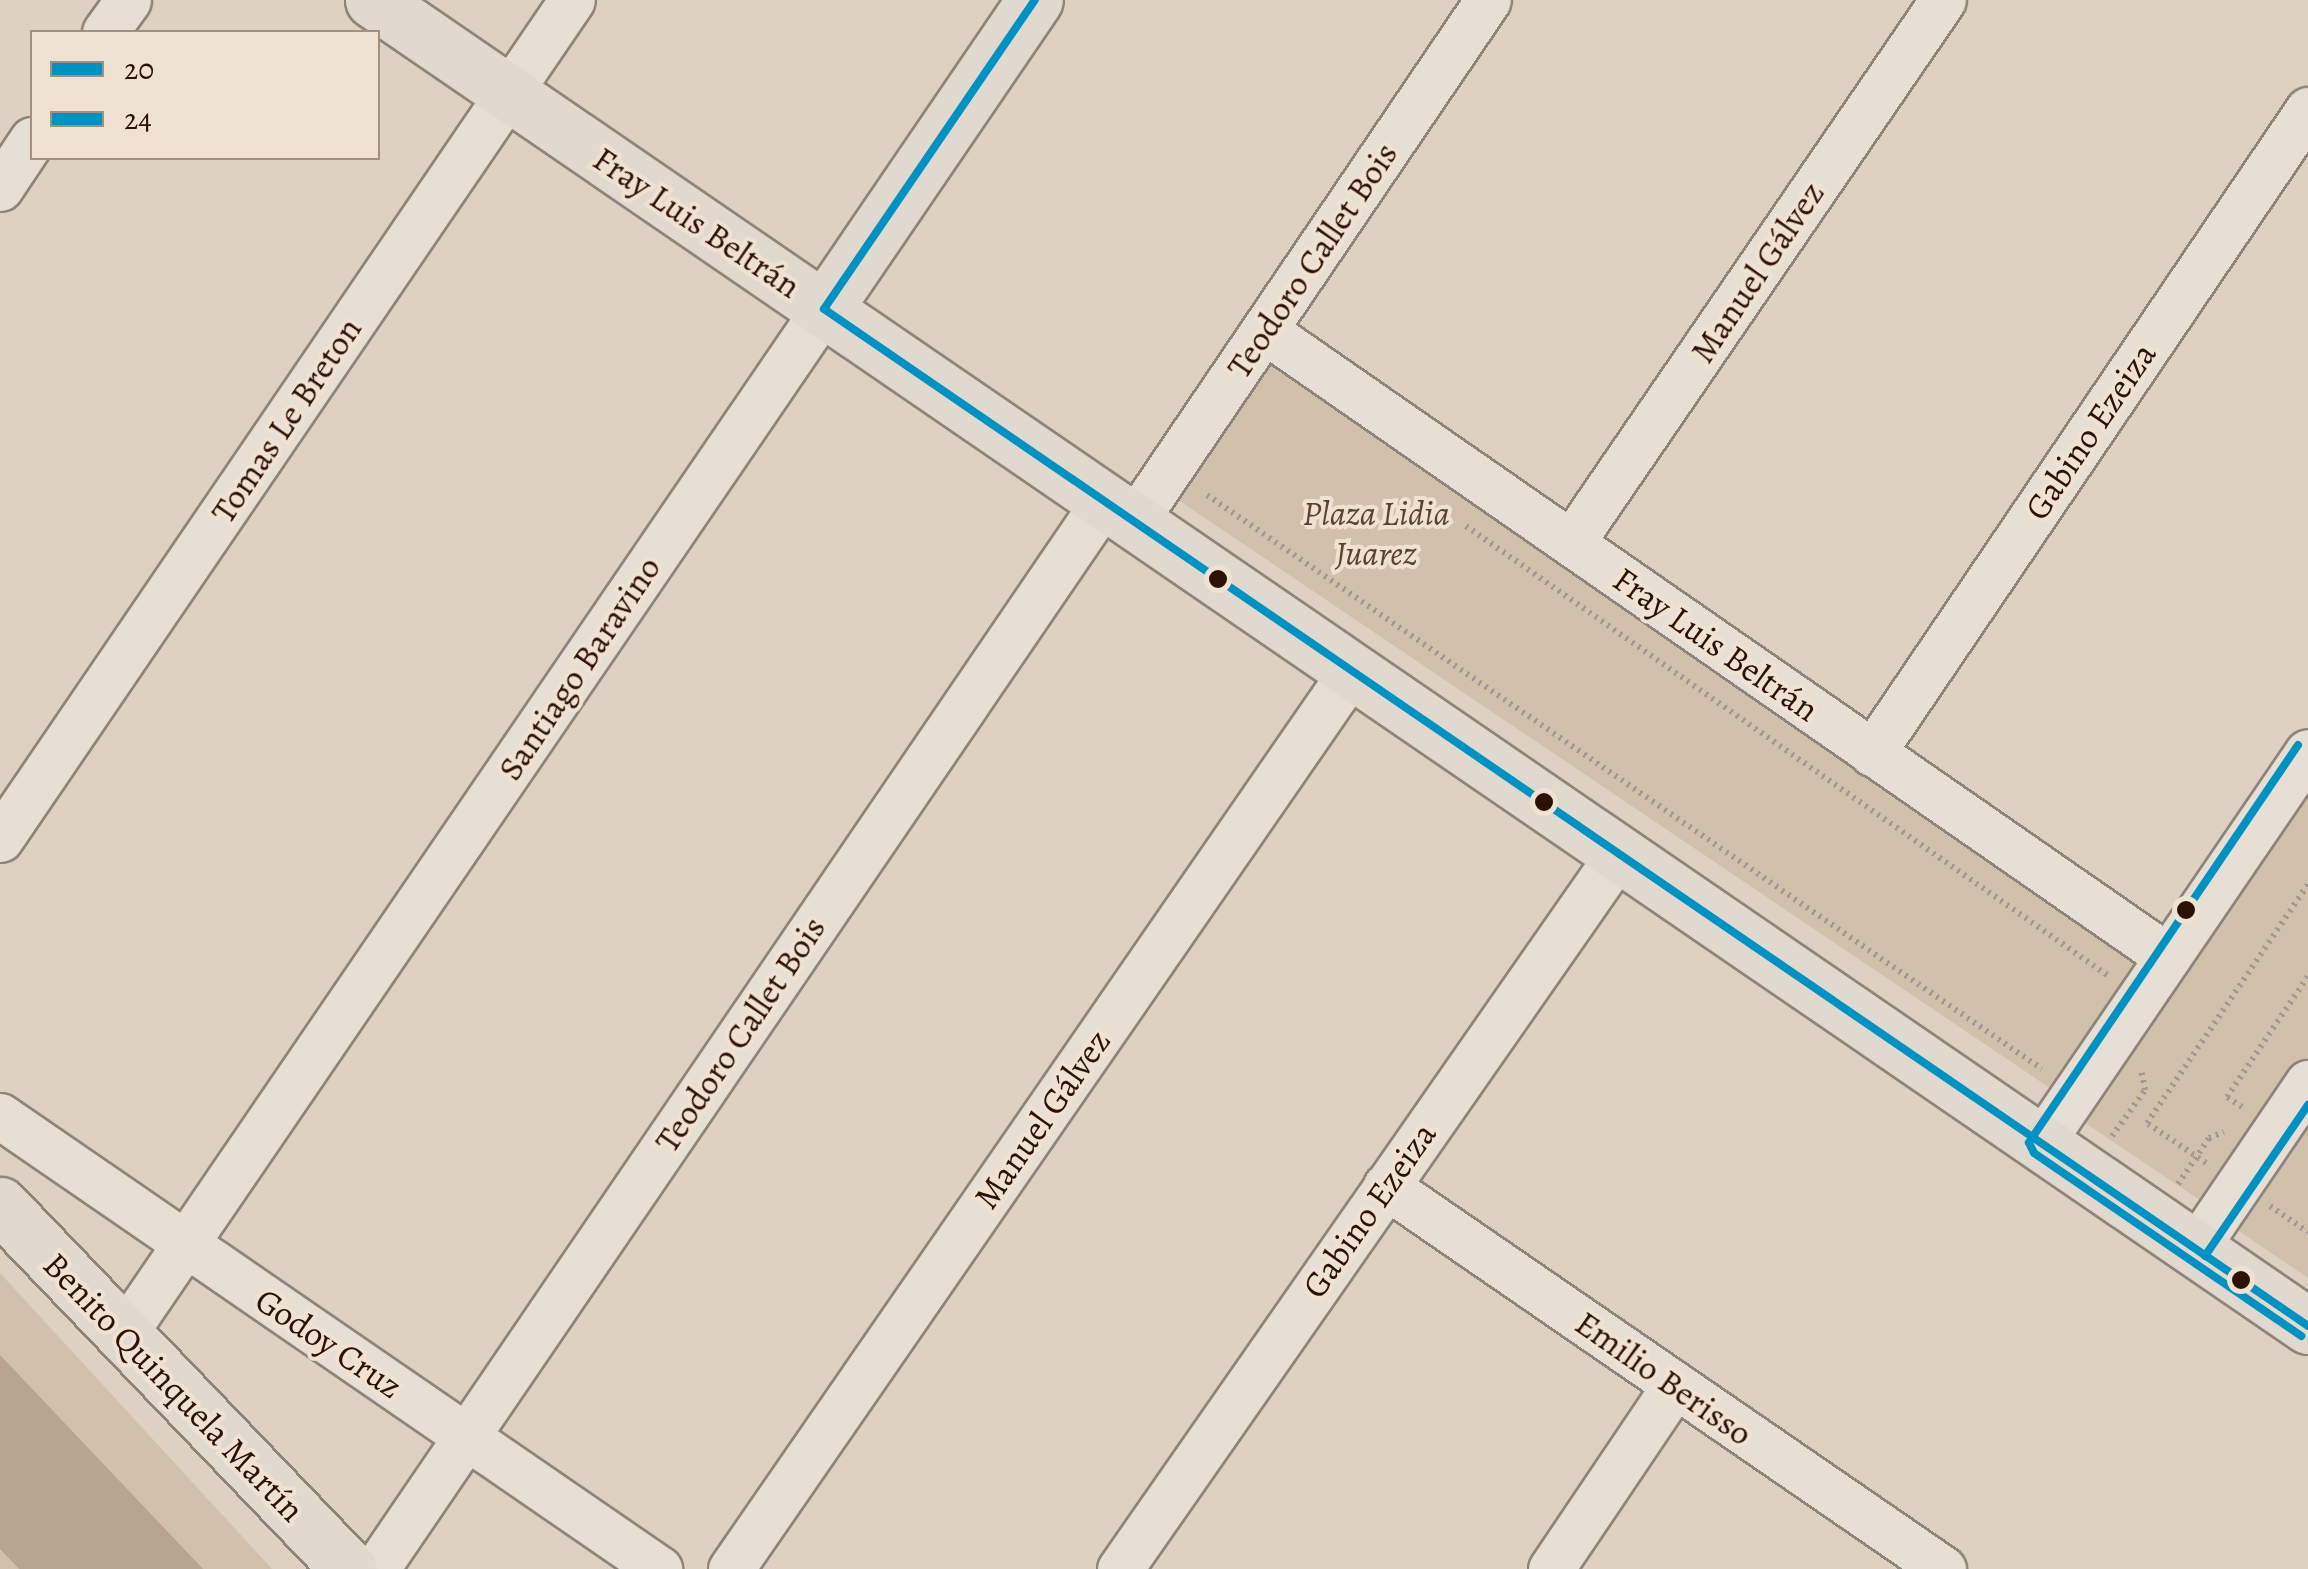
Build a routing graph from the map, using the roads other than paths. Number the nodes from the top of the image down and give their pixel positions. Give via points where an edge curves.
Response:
1 (128, 0) edge
2 (373, 0) edge
3 (572, 0) edge
4 (1035, 0) edge
5 (1488, 0) edge
6 (1942, 0) edge
7 (107, 30) edge
8 (509, 93) junction
9 (2308, 110) edge
10 (30, 143) edge
11 (0, 188) edge
12 (824, 309) junction
13 (1264, 330) junction
14 (1120, 510) junction
15 (1571, 543) junction
16 (1353, 669) junction
17 (1872, 752) junction
18 (2308, 752) edge
19 (0, 839) edge
20 (1620, 852) junction
21 (2168, 957) junction
22 (2308, 1084) edge
23 (0, 1116) edge
24 (2041, 1142) junction
25 (1386, 1186) junction
26 (0, 1205) edge
27 (185, 1245) junction
28 (2195, 1249) junction
29 (2308, 1326) edge
30 (123, 1335) junction
31 (1675, 1385) junction
32 (466, 1436) junction
33 (350, 1569) edge
34 (376, 1569) edge
35 (659, 1569) edge
36 (731, 1569) edge
37 (1120, 1569) edge
38 (1551, 1569) edge
39 (1942, 1569) edge

1 - 7 street
2 - 8 main road, Fray Luis Beltrán
3 - 8 street, Tomas Le Breton
4 - 12 main road, Santiago Baravino
5 - 13 street, Teodoro Callet Bois
6 - 15 street, Manuel Gálvez
8 - 12 main road, Fray Luis Beltrán
8 - 19 street, Tomas Le Breton
9 - 17 street, Gabino Ezeiza
10 - 11 street
12 - 14 main road, Fray Luis Beltrán
12 - 27 street, Santiago Baravino
13 - 14 street, Teodoro Callet Bois
13 - 15 street, Fray Luis Beltrán
14 - 16 main road, Fray Luis Beltrán
14 - 32 street, Teodoro Callet Bois
15 - 17 street, Fray Luis Beltrán
16 - 20 main road, Fray Luis Beltrán
16 - 36 street, Manuel Gálvez
17 - 21 street, Fray Luis Beltrán
18 - 21 street
20 - 24 main road, Fray Luis Beltrán
20 - 25 street, Gabino Ezeiza
21 - 24 street
22 - 28 street
23 - 27 street, Godoy Cruz
24 - 28 main road, Fray Luis Beltrán
25 - 31 street, Emilio Berisso
25 - 37 street, Gabino Ezeiza
26 - 30 main road, Benito Quinquela Martín
27 - 30 street, Santiago Baravino
27 - 32 street, Godoy Cruz
28 - 29 main road, Fray Luis Beltrán
30 - 33 main road, Benito Quinquela Martín
31 - 38 street
31 - 39 street, Emilio Berisso
32 - 34 street, Teodoro Callet Bois
32 - 35 street, Godoy Cruz

